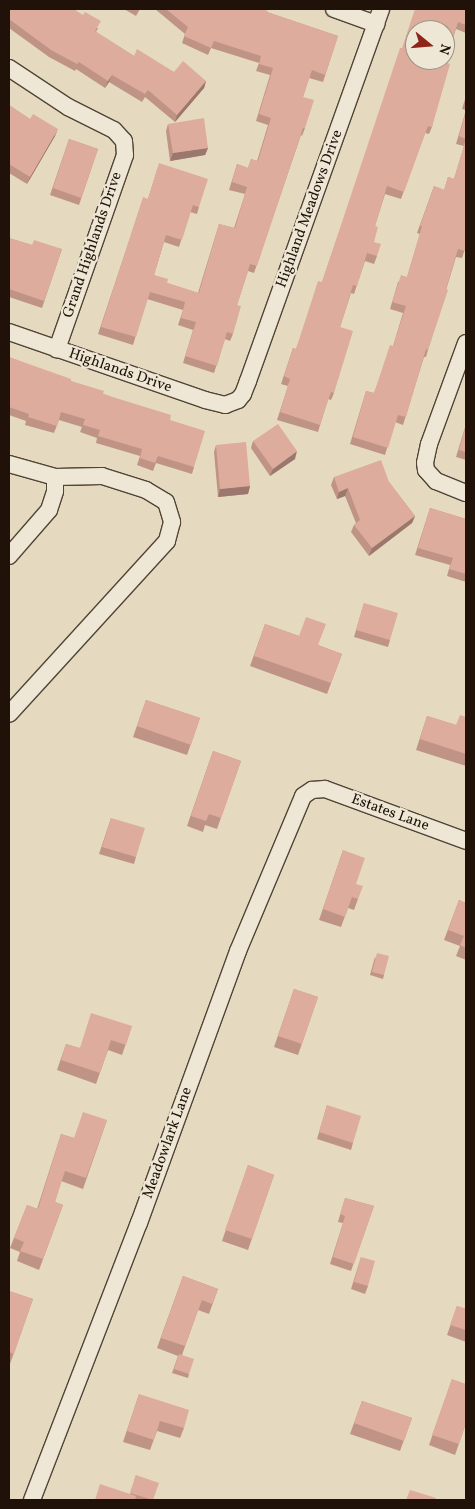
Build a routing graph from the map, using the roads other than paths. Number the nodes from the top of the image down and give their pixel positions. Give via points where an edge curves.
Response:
1 (334, 9) edge
2 (378, 16) edge
3 (9, 68) edge
4 (9, 332) edge
5 (466, 343) edge
6 (57, 349) junction
7 (232, 403) joint
8 (9, 464) edge
9 (55, 477) junction
10 (466, 493) edge
11 (9, 556) edge
12 (9, 714) edge
13 (312, 790) joint
14 (466, 841) edge
15 (32, 1500) edge

1 - 2 street
2 - 7 street, Highland Meadows Drive via 248,381 243,394
3 - 6 street, Grand Highlands Drive via 68,107 114,130 124,141 125,154
4 - 6 street, Highlands Drive
5 - 10 street via 426,456 426,470 436,481
6 - 7 street, Highlands Drive via 205,400 218,404
8 - 9 street
9 - 11 street via 55,492 49,510
9 - 12 street via 102,476 153,493 166,502 171,512 171,532 167,541
13 - 14 street, Estates Lane via 325,789
13 - 15 street, Meadowlark Lane via 303,796 238,951 139,1223

